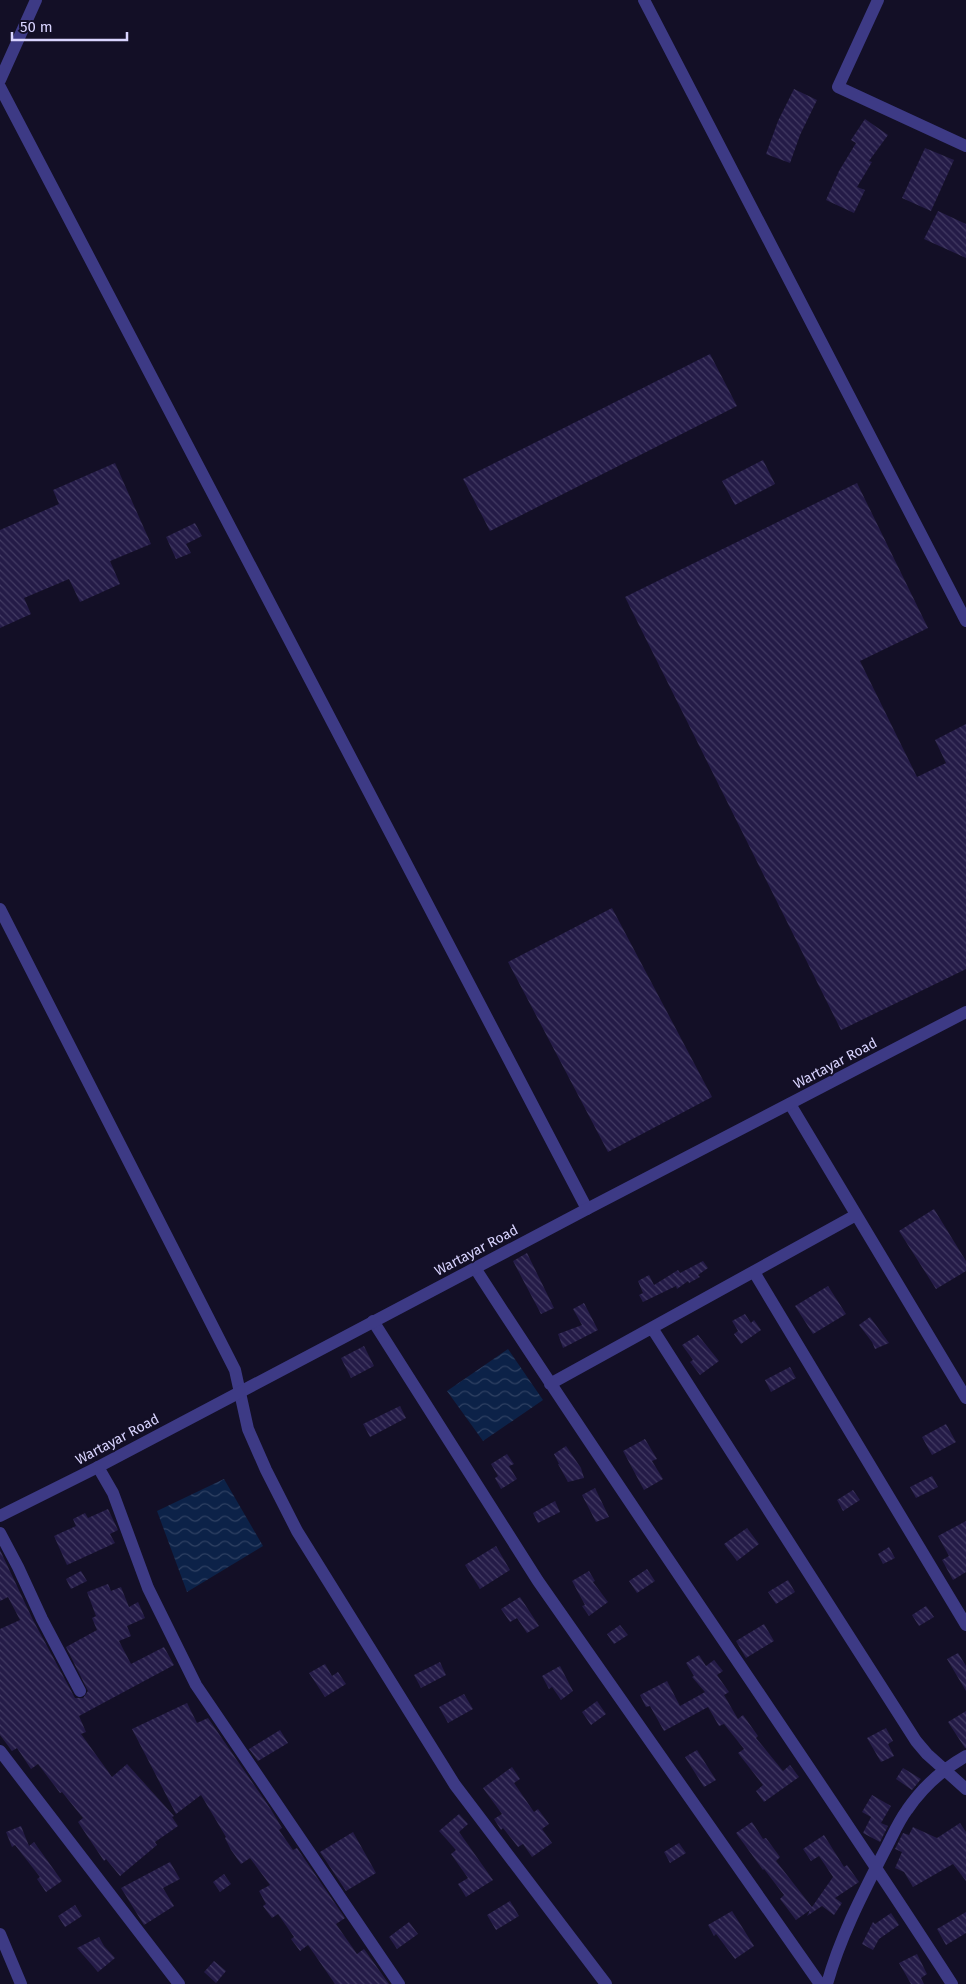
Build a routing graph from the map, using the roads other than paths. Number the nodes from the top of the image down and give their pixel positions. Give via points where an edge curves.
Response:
1 (36, 0) edge
2 (644, 0) edge
3 (878, 0) edge
4 (0, 80) edge
5 (0, 87) edge
6 (966, 146) edge
7 (966, 621) edge
8 (0, 909) edge
9 (966, 1012) edge
10 (790, 1104) junction
11 (587, 1208) junction
12 (856, 1215) junction
13 (475, 1268) junction
14 (754, 1272) junction
15 (373, 1321) junction
16 (652, 1328) junction
17 (550, 1384) junction
18 (239, 1392) junction
19 (966, 1398) edge
20 (98, 1466) junction
21 (0, 1516) edge
22 (0, 1533) edge
23 (966, 1625) edge
24 (80, 1691) dead end
25 (0, 1751) edge
26 (966, 1756) edge
27 (945, 1769) junction
28 (966, 1789) edge
29 (876, 1867) junction
30 (0, 1934) edge
31 (21, 1984) edge
32 (179, 1984) edge
33 (399, 1984) edge
34 (606, 1984) edge
35 (820, 1984) edge
36 (827, 1984) edge
37 (952, 1984) edge

1 - 4 street
2 - 7 street
3 - 6 street via 838,87
5 - 11 street
8 - 18 street via 235,1370
9 - 10 street, Wartayar Road
10 - 11 street, Wartayar Road
10 - 12 street
11 - 13 street, Wartayar Road
12 - 14 street
12 - 19 street
13 - 15 street, Wartayar Road
13 - 17 street
14 - 16 street
14 - 23 street
15 - 18 street, Wartayar Road
15 - 35 street via 538,1581
16 - 17 street
16 - 27 street via 916,1741
17 - 29 street
18 - 20 street, Wartayar Road
18 - 34 street via 248,1429 296,1530 455,1785
20 - 21 street, Wartayar Road
20 - 33 street via 113,1493 148,1588 196,1685
22 - 24 street
25 - 32 street
26 - 27 street
27 - 28 street
27 - 29 street via 906,1811
29 - 36 street via 837,1951
29 - 37 street
30 - 31 street

